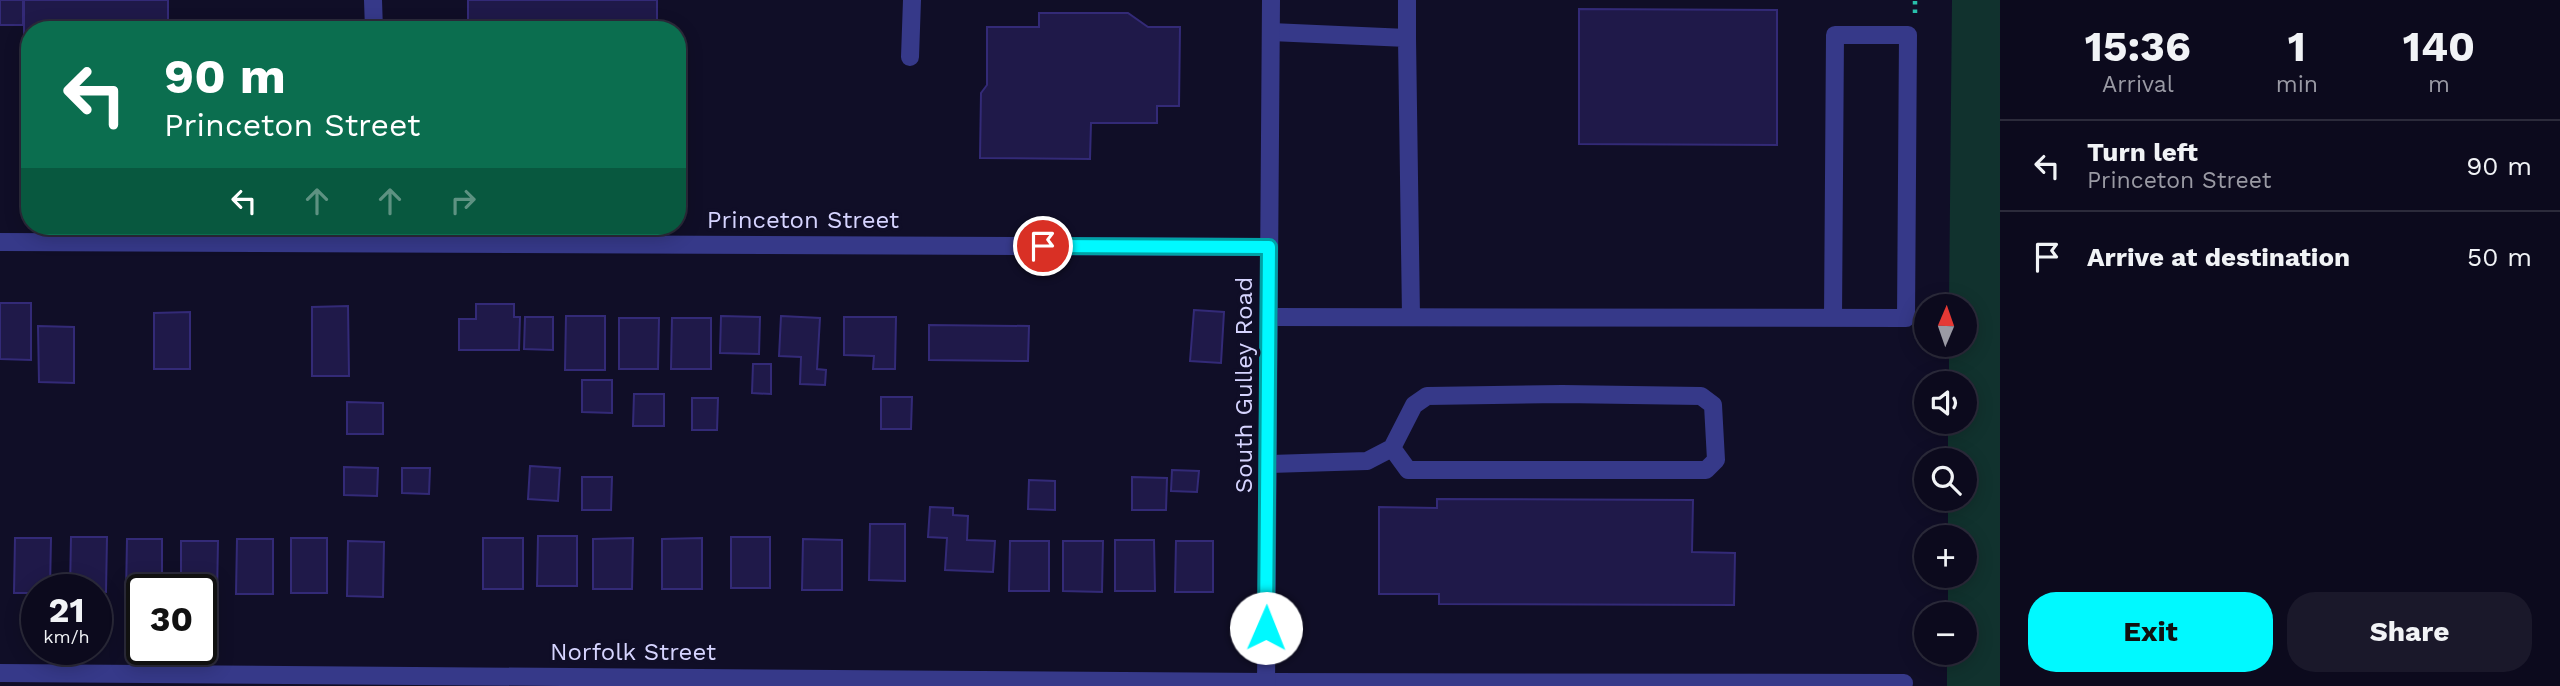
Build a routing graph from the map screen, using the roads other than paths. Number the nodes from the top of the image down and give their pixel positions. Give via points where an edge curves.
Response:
1 (373, 0) edge
2 (912, 0) edge
3 (1271, 0) edge
4 (1407, 0) edge
5 (374, 21) edge
6 (1271, 32) junction
7 (1407, 38) junction
8 (910, 57) dead end
9 (324, 235) edge
10 (439, 235) edge
11 (0, 242) edge
12 (1269, 247) junction
13 (1269, 317) junction
14 (1410, 317) junction
15 (1833, 318) junction
16 (1392, 448) junction
17 (1268, 464) junction
18 (0, 673) edge
19 (1904, 683) dead end
20 (1266, 684) edge

1 - 5 street
2 - 8 street
3 - 6 street, South Gulley Road
4 - 7 street
6 - 7 street
6 - 12 street, South Gulley Road
7 - 14 street
9 - 11 street, Princeton Street
10 - 12 street, Princeton Street
12 - 13 street, South Gulley Road
13 - 14 street
13 - 17 street, South Gulley Road
14 - 15 street
15 - 15 street via 1835,35 1908,35 1906,318
16 - 16 street via 1414,405 1427,396 1701,396 1713,404 1716,460 1706,470 1408,470
16 - 17 street via 1367,461
17 - 20 street, South Gulley Road
18 - 20 street, Norfolk Street
19 - 20 street, Norfolk Street

